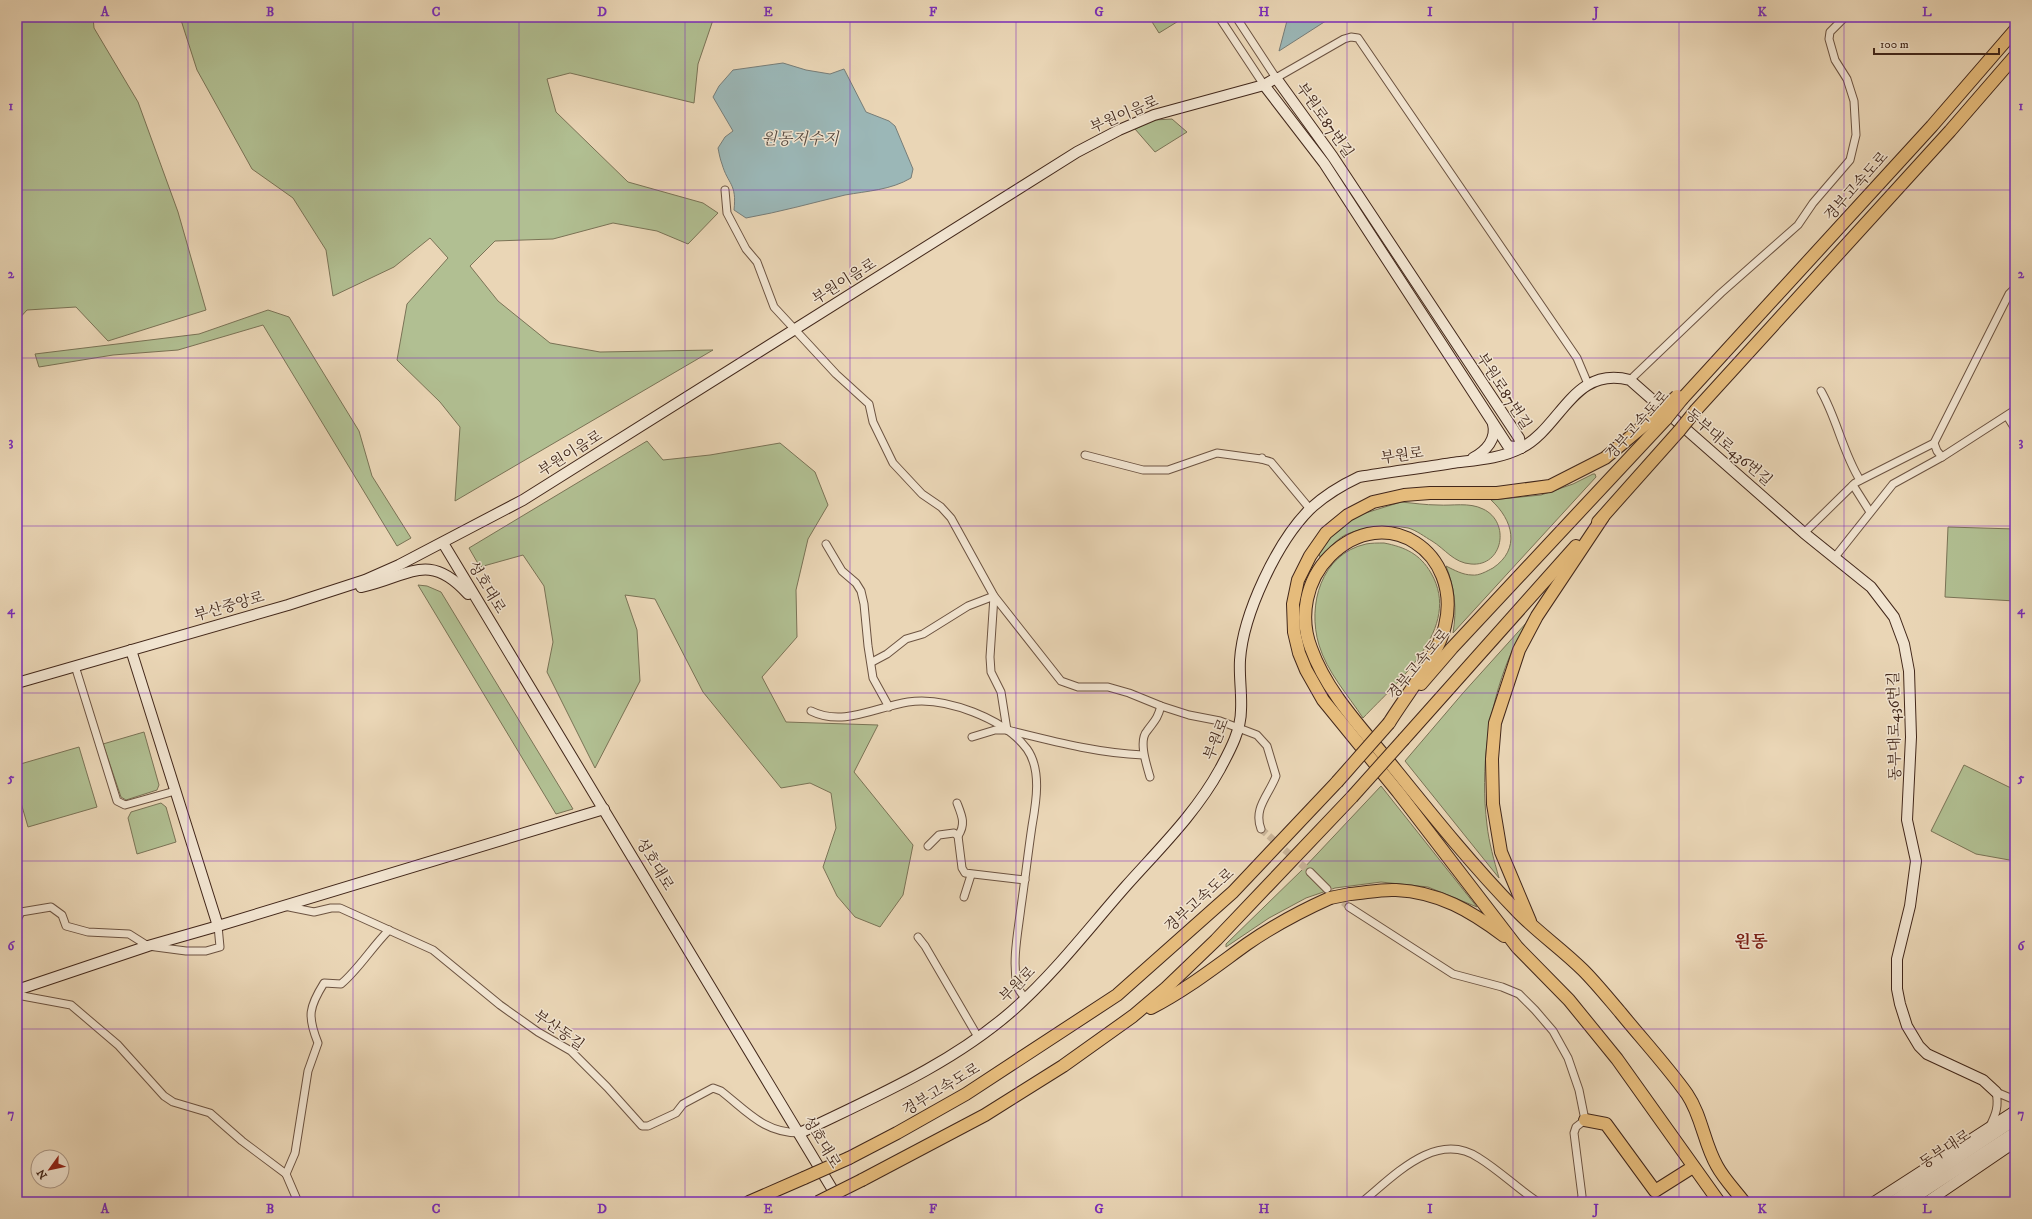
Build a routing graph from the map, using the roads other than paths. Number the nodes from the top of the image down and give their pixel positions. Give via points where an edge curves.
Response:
1 (1218, 17) edge
2 (1236, 17) edge
3 (1845, 17) edge
4 (2015, 30) edge
5 (2015, 56) edge
6 (1276, 78) junction
7 (1264, 85) junction
8 (725, 190) dead end
9 (1396, 254) junction
10 (1387, 260) junction
11 (2015, 288) edge
12 (794, 330) junction
13 (1630, 380) junction
14 (1588, 384) junction
15 (1821, 391) dead end
16 (2015, 410) edge
17 (1663, 416) junction
18 (2007, 416) junction
19 (1492, 422) junction
20 (2015, 429) edge
21 (1934, 443) junction
22 (1521, 448) junction
23 (1085, 455) dead end
24 (1942, 457) junction
25 (1468, 461) junction
26 (1860, 480) junction
27 (1853, 485) junction
28 (1310, 509) junction
29 (1870, 512) junction
30 (1603, 517) junction
31 (1804, 533) junction
32 (443, 542) junction
33 (826, 544) dead end
34 (1835, 557) junction
35 (332, 591) junction
36 (994, 596) junction
37 (483, 609) junction
38 (131, 650) junction
39 (872, 662) junction
40 (75, 666) junction
41 (17, 683) edge
42 (1161, 706) junction
43 (889, 707) junction
44 (811, 710) dead end
45 (1389, 722) junction
46 (1239, 728) junction
47 (1007, 730) junction
48 (972, 737) dead end
49 (1143, 755) junction
50 (1150, 777) dead end
51 (175, 791) junction
52 (957, 803) dead end
53 (604, 809) junction
54 (1261, 829) tunnel mouth
55 (958, 836) junction
56 (928, 846) dead end
57 (1310, 872) tunnel mouth
58 (972, 875) junction
59 (1025, 880) junction
60 (1328, 893) junction
61 (964, 897) dead end
62 (283, 906) junction
63 (1349, 907) tunnel mouth
64 (17, 920) edge
65 (218, 926) junction
66 (1534, 929) junction
67 (389, 930) junction
68 (918, 937) dead end
69 (148, 946) junction
70 (1517, 947) junction
71 (17, 990) edge
72 (17, 994) edge
73 (1025, 998) junction
74 (1133, 1016) junction
75 (978, 1037) junction
76 (1996, 1092) junction
77 (2015, 1100) edge
78 (2015, 1111) edge
79 (1585, 1120) junction
80 (2015, 1120) edge
81 (1990, 1126) junction
82 (2015, 1132) edge
83 (800, 1133) junction
84 (2015, 1142) edge
85 (1693, 1167) junction
86 (286, 1174) junction
87 (1908, 1199) edge
88 (1932, 1201) edge
89 (298, 1202) edge
90 (750, 1202) edge
91 (818, 1202) edge
92 (840, 1202) edge
93 (1362, 1202) edge
94 (1538, 1202) edge
95 (1580, 1202) edge
96 (1719, 1202) edge
97 (1744, 1202) edge
98 (1874, 1202) edge
99 (1892, 1202) edge

1 - 7 street
2 - 6 street
3 - 13 street via 1830,32 1829,38 1835,60 1847,79 1854,101 1856,135 1850,160 1813,203 1798,225 1721,293
4 - 17 highway, 경부고속도로, bridge via 1927,132
5 - 30 highway, bridge
6 - 7 street, 부원이음로
6 - 9 street, 부원로87번길 via 1333,157
6 - 14 street via 1344,39 1351,36 1358,38 1577,358
7 - 10 street, 부원로87번길 via 1324,163
7 - 12 street, 부원이음로 via 1154,115 1077,152
8 - 12 street via 727,213 734,228 757,262 774,307
9 - 10 street
9 - 22 street, 부원로87번길 via 1519,438
10 - 19 street, 부원로87번길
11 - 21 street via 2009,294
12 - 32 street, 부원이음로 via 523,500
12 - 36 street via 869,404 873,422 893,463 922,494 941,507 951,518
13 - 14 street, 부원로 via 1610,377
13 - 31 street, 동부대로436번길
14 - 22 street, 부원로
15 - 26 street
16 - 18 street
17 - 45 highway, 경부고속도로 via 1452,648
17 - 70 highway via 1605,458 1550,486 1497,493 1404,495 1373,502 1348,515 1326,533 1298,580 1293,604 1294,632 1306,670 1323,700 1398,792
18 - 20 street
18 - 24 street
19 - 22 street, 부원로87번길 via 1508,446
19 - 25 street via 1495,432 1491,442 1482,454
21 - 24 street
21 - 26 street
22 - 25 street, 부원로 via 1496,457
23 - 28 street via 1143,470 1168,470 1217,453 1262,459 1271,462
24 - 29 street via 1893,484
25 - 28 street, 부원로 via 1359,477 1341,486
26 - 27 street
27 - 29 street
27 - 31 street
28 - 46 street, 부원로 via 1293,529 1277,555 1252,608 1240,659 1242,710
29 - 34 street
30 - 66 highway via 1537,616 1523,643 1495,724 1492,759 1493,804 1501,852
30 - 74 highway, bridge via 1352,797 1216,940
31 - 34 street, 동부대로436번길
32 - 35 street, 부산중앙로 via 365,580
32 - 37 street, 성호대로
33 - 39 street via 842,571 861,591
34 - 76 street, 동부대로436번길 via 1871,587 1888,606 1902,637 1909,671 1911,737 1907,820 1916,861 1910,906 1897,959 1897,989 1903,1016 1913,1037 1927,1054 1983,1080
35 - 37 street via 363,587 419,568 436,570 459,584
35 - 38 street, 부산중앙로
36 - 39 street via 968,606 923,634 906,639
36 - 42 street via 1061,680 1078,687 1108,687
36 - 47 street via 991,672 1001,692
37 - 53 street, 성호대로
38 - 40 street, 부산중앙로
38 - 51 street
39 - 43 street via 873,678
40 - 41 street, 부산중앙로
40 - 51 street via 117,801 125,805
42 - 46 street
42 - 49 street via 1157,720 1145,732
43 - 44 street via 852,716 834,717 821,716
43 - 47 street via 926,701 960,707
45 - 66 highway via 1437,648 1445,627 1449,595 1440,567 1431,554 1404,536 1373,533 1344,543 1321,564 1308,591 1304,619 1310,646 1321,672 1346,710 1479,872
45 - 90 highway, 경부고속도로, bridge via 1337,782 1232,892 1117,995 966,1094 898,1133
46 - 54 street via 1257,735 1267,746 1275,769 1274,782 1258,813
46 - 73 street, 부원로 via 1209,788 1183,823
47 - 48 street via 995,730
47 - 49 street via 1081,748
47 - 59 street via 1019,739 1028,751 1036,779 1036,803
49 - 50 street
51 - 65 street
52 - 55 street via 964,821 963,829
53 - 62 street
53 - 83 street, 성호대로
55 - 56 street via 954,833 940,835
55 - 58 street via 962,868 965,873
57 - 60 street
58 - 59 street
58 - 61 street
59 - 73 street via 1015,966 1018,987
60 - 70 highway, bridge via 1396,890 1435,896 1477,916
60 - 74 highway via 1248,944 1178,994
62 - 65 street
62 - 67 street, 부산동길 via 314,912 340,908
63 - 79 street via 1453,974 1519,994 1553,1031 1568,1058 1579,1090
64 - 69 street via 21,912 51,907 62,915 66,926 88,932 129,934
65 - 69 street
65 - 69 street via 220,947 206,951 186,951
66 - 97 highway via 1584,970 1688,1096 1716,1165
67 - 83 street, 부산동길 via 433,950 500,1005 571,1051 642,1126 648,1126 676,1113 683,1104 713,1088 721,1091 762,1125 789,1133
67 - 86 street via 350,976 341,984 324,983 313,1001 310,1024 318,1043 308,1071 294,1153
68 - 75 street
69 - 71 street
70 - 85 highway via 1569,1000 1617,1059
72 - 86 street via 71,1005 118,1045 164,1096 173,1102 210,1113
73 - 75 street, 부원로
74 - 91 highway, bridge via 1063,1066 985,1115
75 - 83 street, 부원로 via 915,1077 861,1106
76 - 77 street, 동부대로436번길
76 - 81 street via 1997,1111
78 - 81 street, 동부대로
79 - 85 highway via 1606,1124 1655,1191
79 - 95 street via 1576,1127 1574,1133 1582,1196
80 - 87 street, 동부대로
81 - 98 street, 동부대로
82 - 87 street, 동부대로
83 - 92 street, 성호대로
84 - 88 street
85 - 96 highway
86 - 89 street
87 - 99 street, 동부대로
93 - 94 street via 1422,1156 1439,1150 1454,1149 1478,1157

